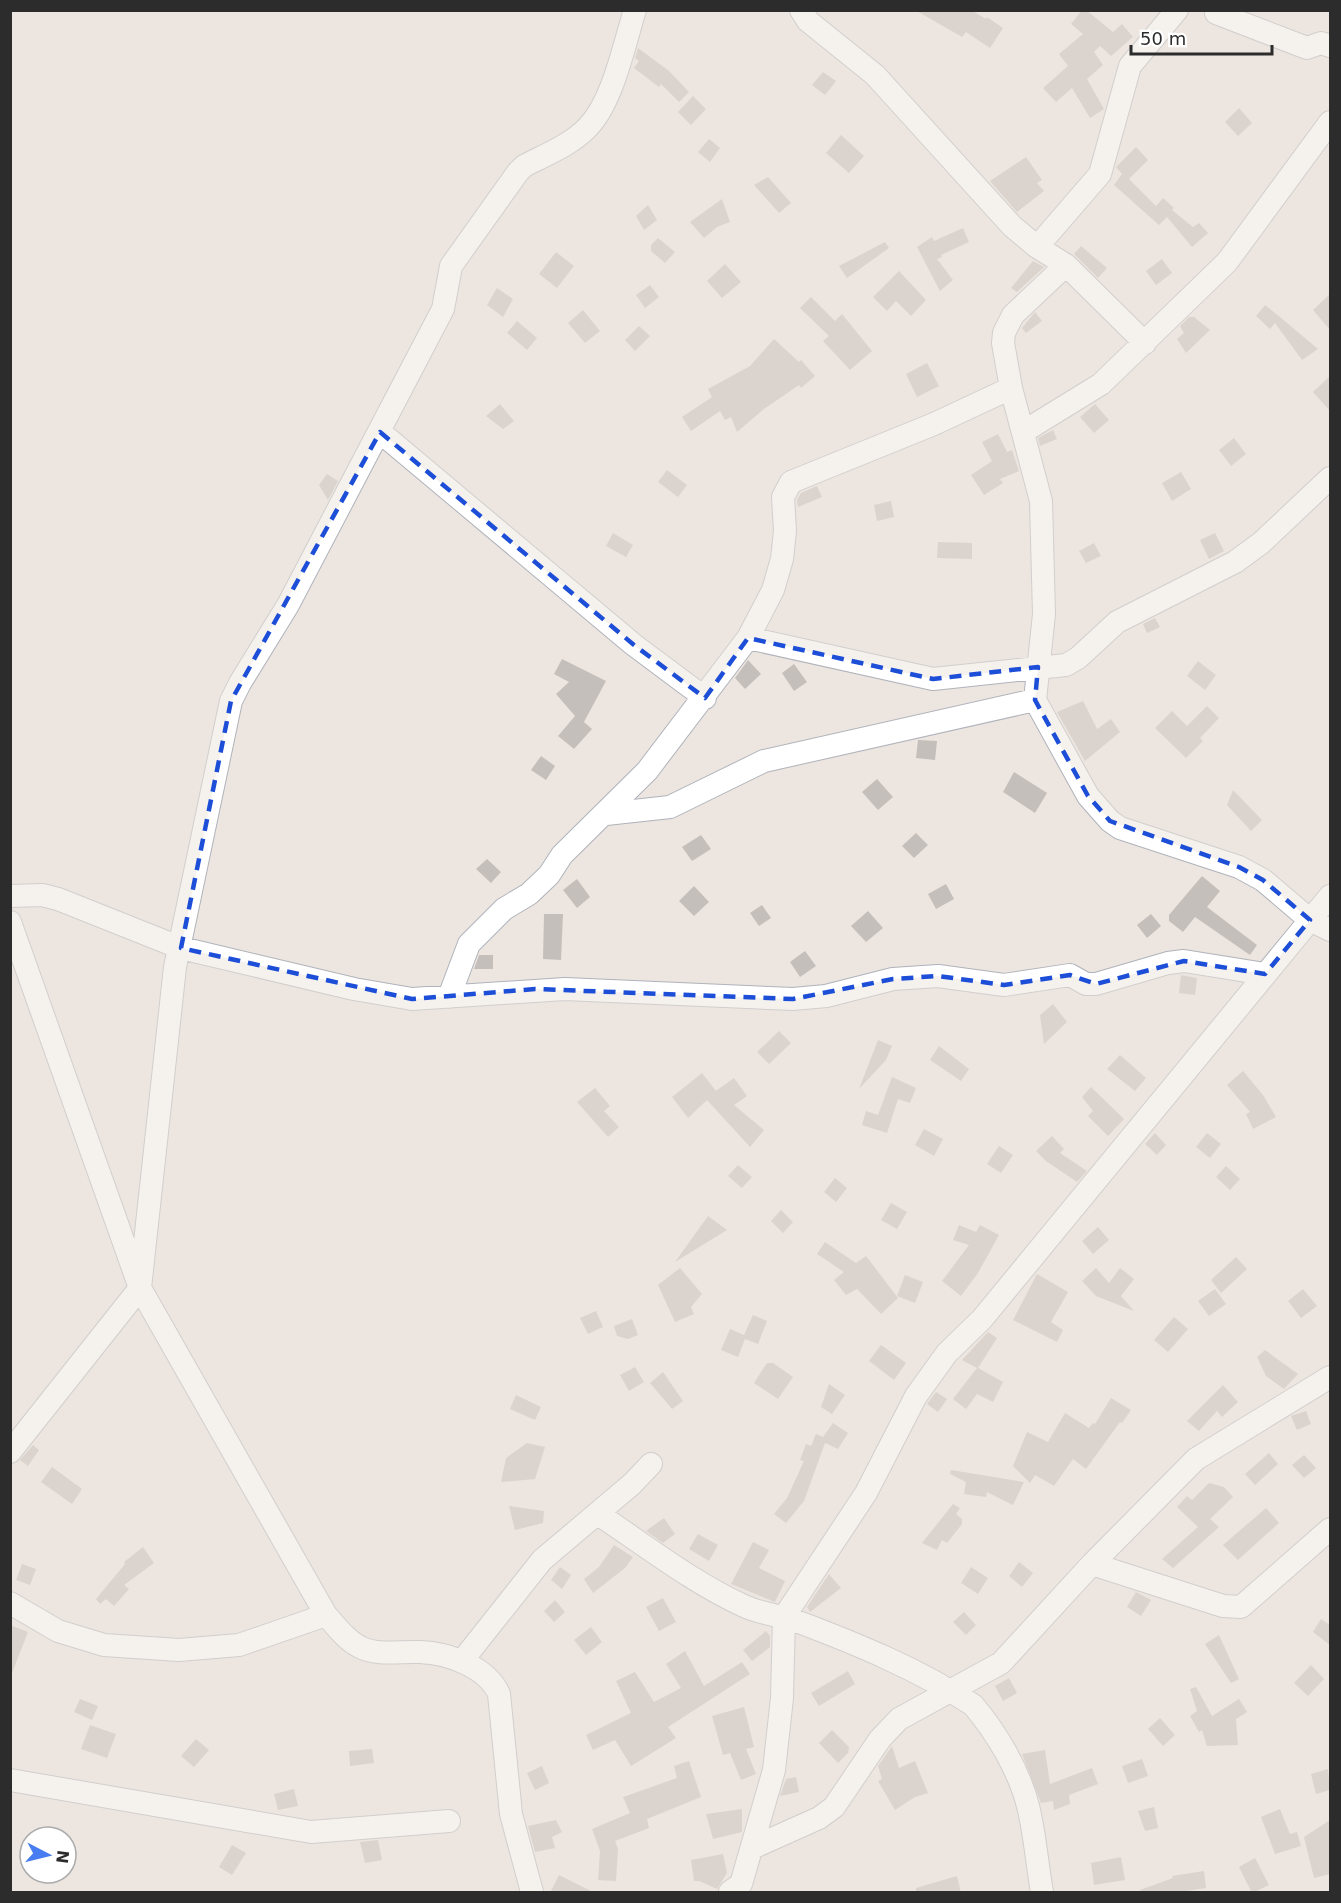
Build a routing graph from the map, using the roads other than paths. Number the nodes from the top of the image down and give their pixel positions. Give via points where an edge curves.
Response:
1 (635, 10) edge
2 (801, 10) edge
3 (1177, 10) edge
4 (1214, 11) edge
5 (1330, 46) edge
6 (1330, 122) edge
7 (1037, 247) junction
8 (1066, 265) junction
9 (1145, 343) junction
10 (1011, 388) junction
11 (380, 432) junction
12 (1023, 432) junction
13 (1330, 478) edge
14 (748, 638) junction
15 (1038, 667) junction
16 (705, 698) junction
17 (1035, 700) junction
18 (606, 814) junction
19 (10, 896) edge
20 (1330, 896) edge
21 (1310, 920) junction
22 (10, 922) edge
23 (1330, 930) edge
24 (181, 948) junction
25 (1265, 974) junction
26 (449, 997) junction
27 (140, 1288) junction
28 (1330, 1377) edge
29 (10, 1452) edge
30 (651, 1464) dead end
31 (598, 1514) junction
32 (1330, 1529) edge
33 (1092, 1564) junction
34 (10, 1603) edge
35 (326, 1616) junction
36 (784, 1617) junction
37 (462, 1661) junction
38 (952, 1691) junction
39 (10, 1780) edge
40 (449, 1821) dead end
41 (752, 1848) junction
42 (532, 1893) edge
43 (730, 1893) edge
44 (1041, 1893) edge

1 - 11 street via 609,92 588,127 572,141 518,172 451,266 443,309
2 - 7 street via 808,21 875,75 1012,226
3 - 7 street via 1128,71 1100,174
4 - 5 street via 1307,48 1322,43
6 - 9 street via 1227,262
7 - 8 street
8 - 9 street
8 - 10 street via 1008,324 1003,343
9 - 12 street via 1089,393
10 - 12 street
10 - 14 street via 791,482 783,497 782,559
11 - 16 street via 634,645
11 - 24 street via 288,605 231,701
12 - 15 street via 1041,501 1044,601
13 - 15 street via 1235,562 1117,622 1066,665
14 - 15 street via 933,679
14 - 16 street
15 - 17 street
16 - 18 street via 647,771
17 - 18 street via 764,761 670,807
17 - 21 street via 1088,796 1110,821 1120,828 1239,867 1270,885
18 - 26 street via 562,855 529,894 504,909 469,944
19 - 24 street via 58,899
20 - 21 street
21 - 23 street
21 - 25 street
22 - 27 street
24 - 26 street via 381,994 412,999
24 - 27 street via 173,988
25 - 26 street via 1184,962 1096,984 1086,984 1070,975 1004,986 938,976 893,979 826,996 793,999 565,988
25 - 36 street via 982,1319 947,1353 916,1396 866,1493
27 - 29 street
27 - 35 street
28 - 33 street via 1196,1459
30 - 31 street
31 - 36 street via 709,1588 764,1614
31 - 37 street via 542,1560
32 - 33 street via 1241,1607 1223,1606
33 - 38 street via 1001,1663
34 - 35 street via 58,1631 104,1645 179,1650 239,1645
35 - 37 street via 346,1638 372,1651 424,1652
36 - 38 street via 867,1648
36 - 41 street via 782,1698 774,1770
37 - 42 street via 494,1683 499,1694 511,1814
38 - 41 street via 899,1719 880,1739 834,1807 819,1818
38 - 44 street via 985,1719 1022,1785 1029,1807
39 - 40 street via 311,1832
41 - 43 street via 741,1884

